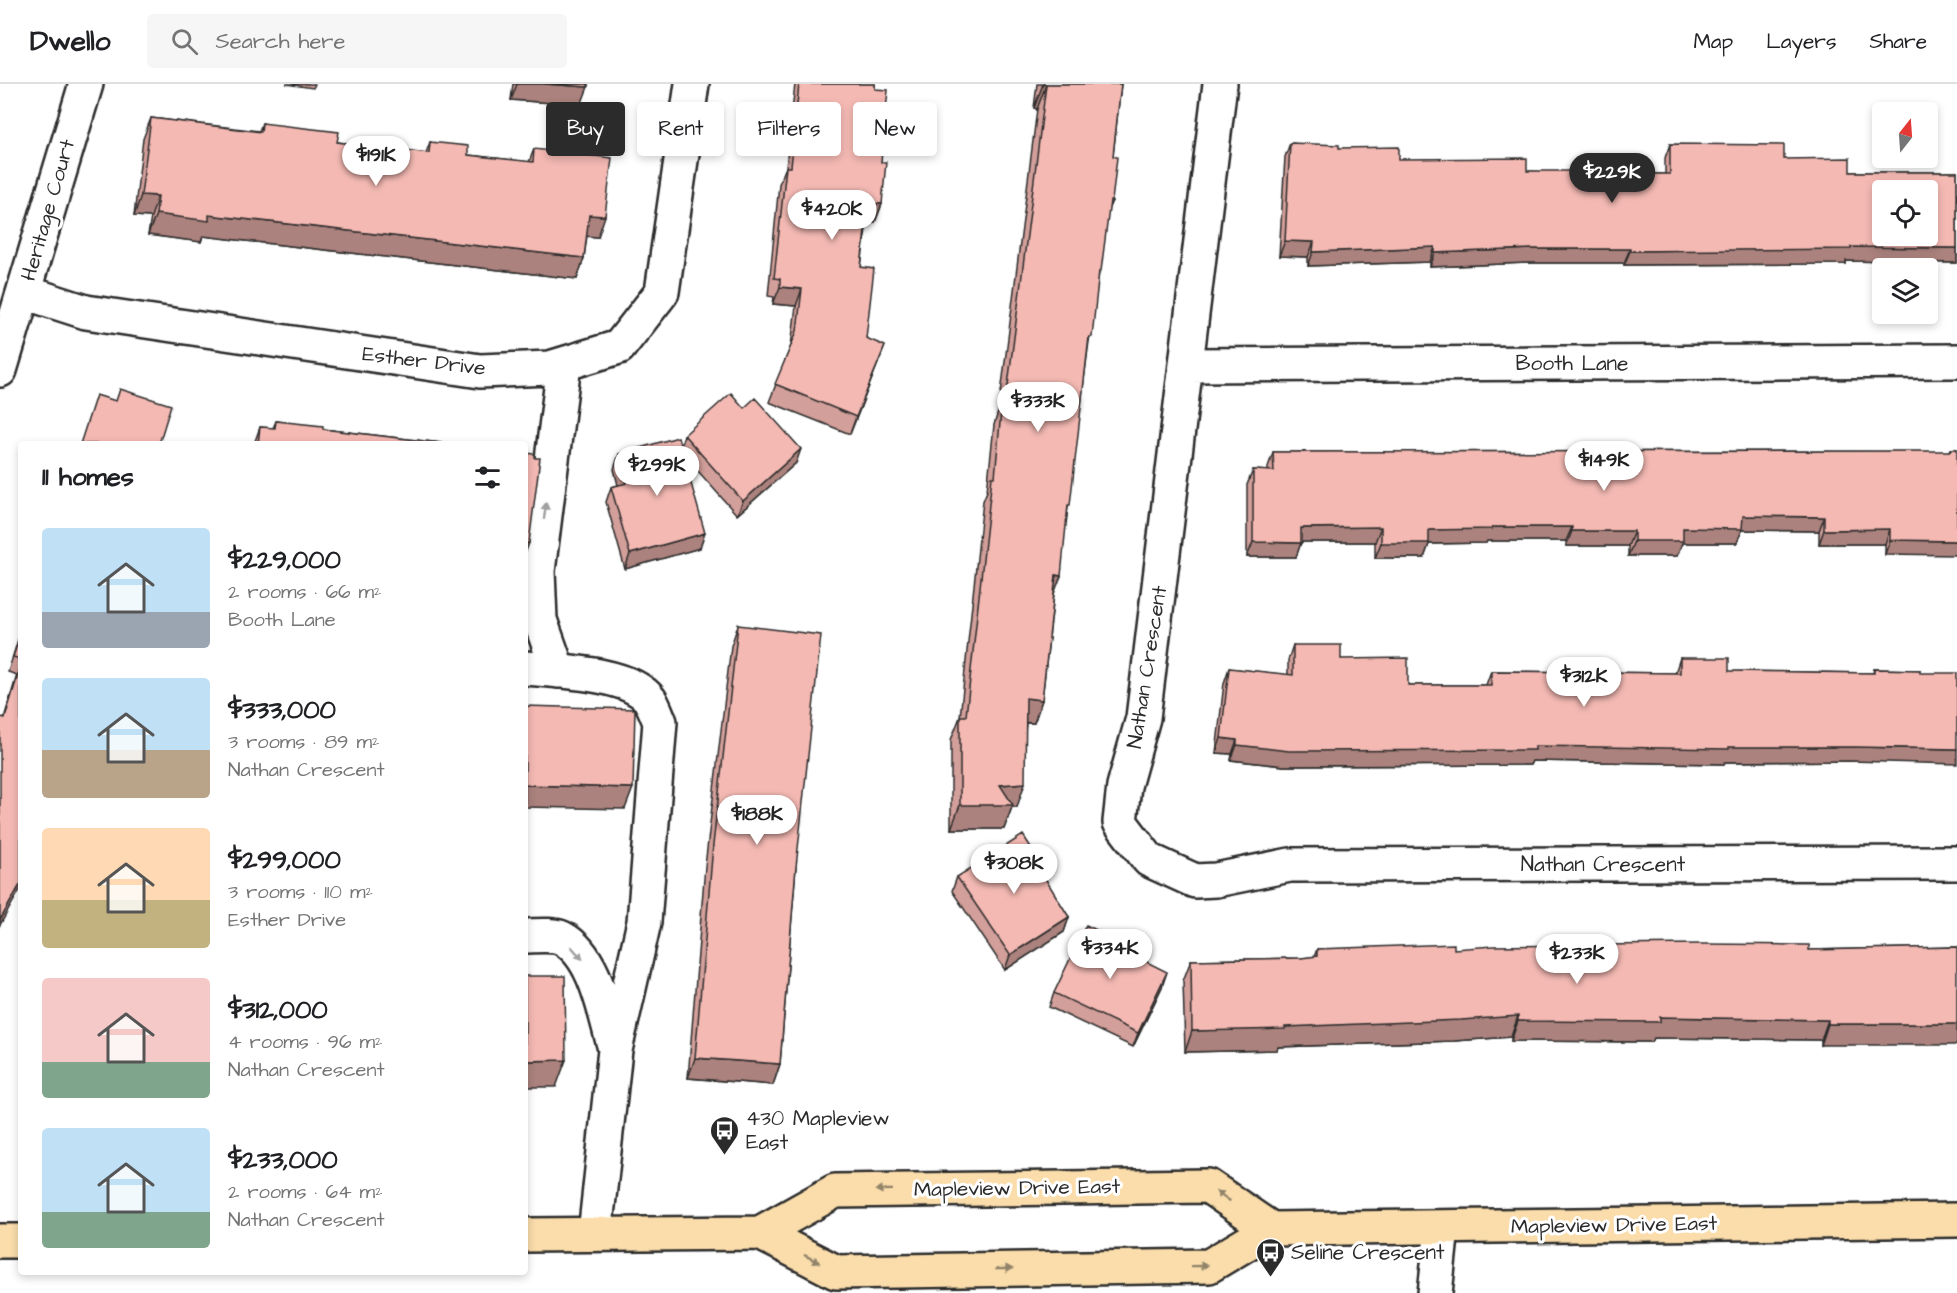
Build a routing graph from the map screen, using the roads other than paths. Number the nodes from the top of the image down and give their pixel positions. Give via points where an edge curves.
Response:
1 (86, 84) edge
2 (692, 84) edge
3 (1220, 84) edge
4 (24, 292) junction
5 (1957, 361) edge
6 (564, 364) junction
7 (1187, 365) junction
8 (0, 370) edge
9 (528, 668) edge
10 (558, 671) junction
11 (1957, 863) edge
12 (528, 936) edge
13 (615, 1050) junction
14 (1957, 1221) edge
15 (1442, 1228) junction
16 (1271, 1229) junction
17 (760, 1233) junction
18 (595, 1234) junction
19 (528, 1235) edge
20 (0, 1241) edge
21 (18, 1241) edge
22 (1436, 1293) edge

1 - 4 street, Heritage Court
2 - 6 street, Esther Drive via 662,292 619,347
3 - 7 street, Nathan Crescent
4 - 6 street, Esther Drive via 86,312 480,371
4 - 8 street, Heritage Court
5 - 7 street, Booth Lane
10 -> 6 street via 540,620 538,571
7 - 11 street, Nathan Crescent via 1143,718 1124,786 1120,822 1149,860 1195,881 1290,865
9 - 10 street
10 - 13 street via 614,679 633,688 650,699 660,722 644,922
12 -> 13 street via 561,938 579,953 595,978
13 - 18 street
14 - 15 main road, Mapleview Drive East
15 - 16 main road, Mapleview Drive East
15 - 22 street
17 -> 16 main road, Mapleview Drive East via 836,1272 1209,1266
16 -> 17 main road, Mapleview Drive East via 1208,1186 835,1191
17 - 18 main road, Mapleview Drive East
18 - 19 main road, Mapleview Drive East
20 - 21 main road

